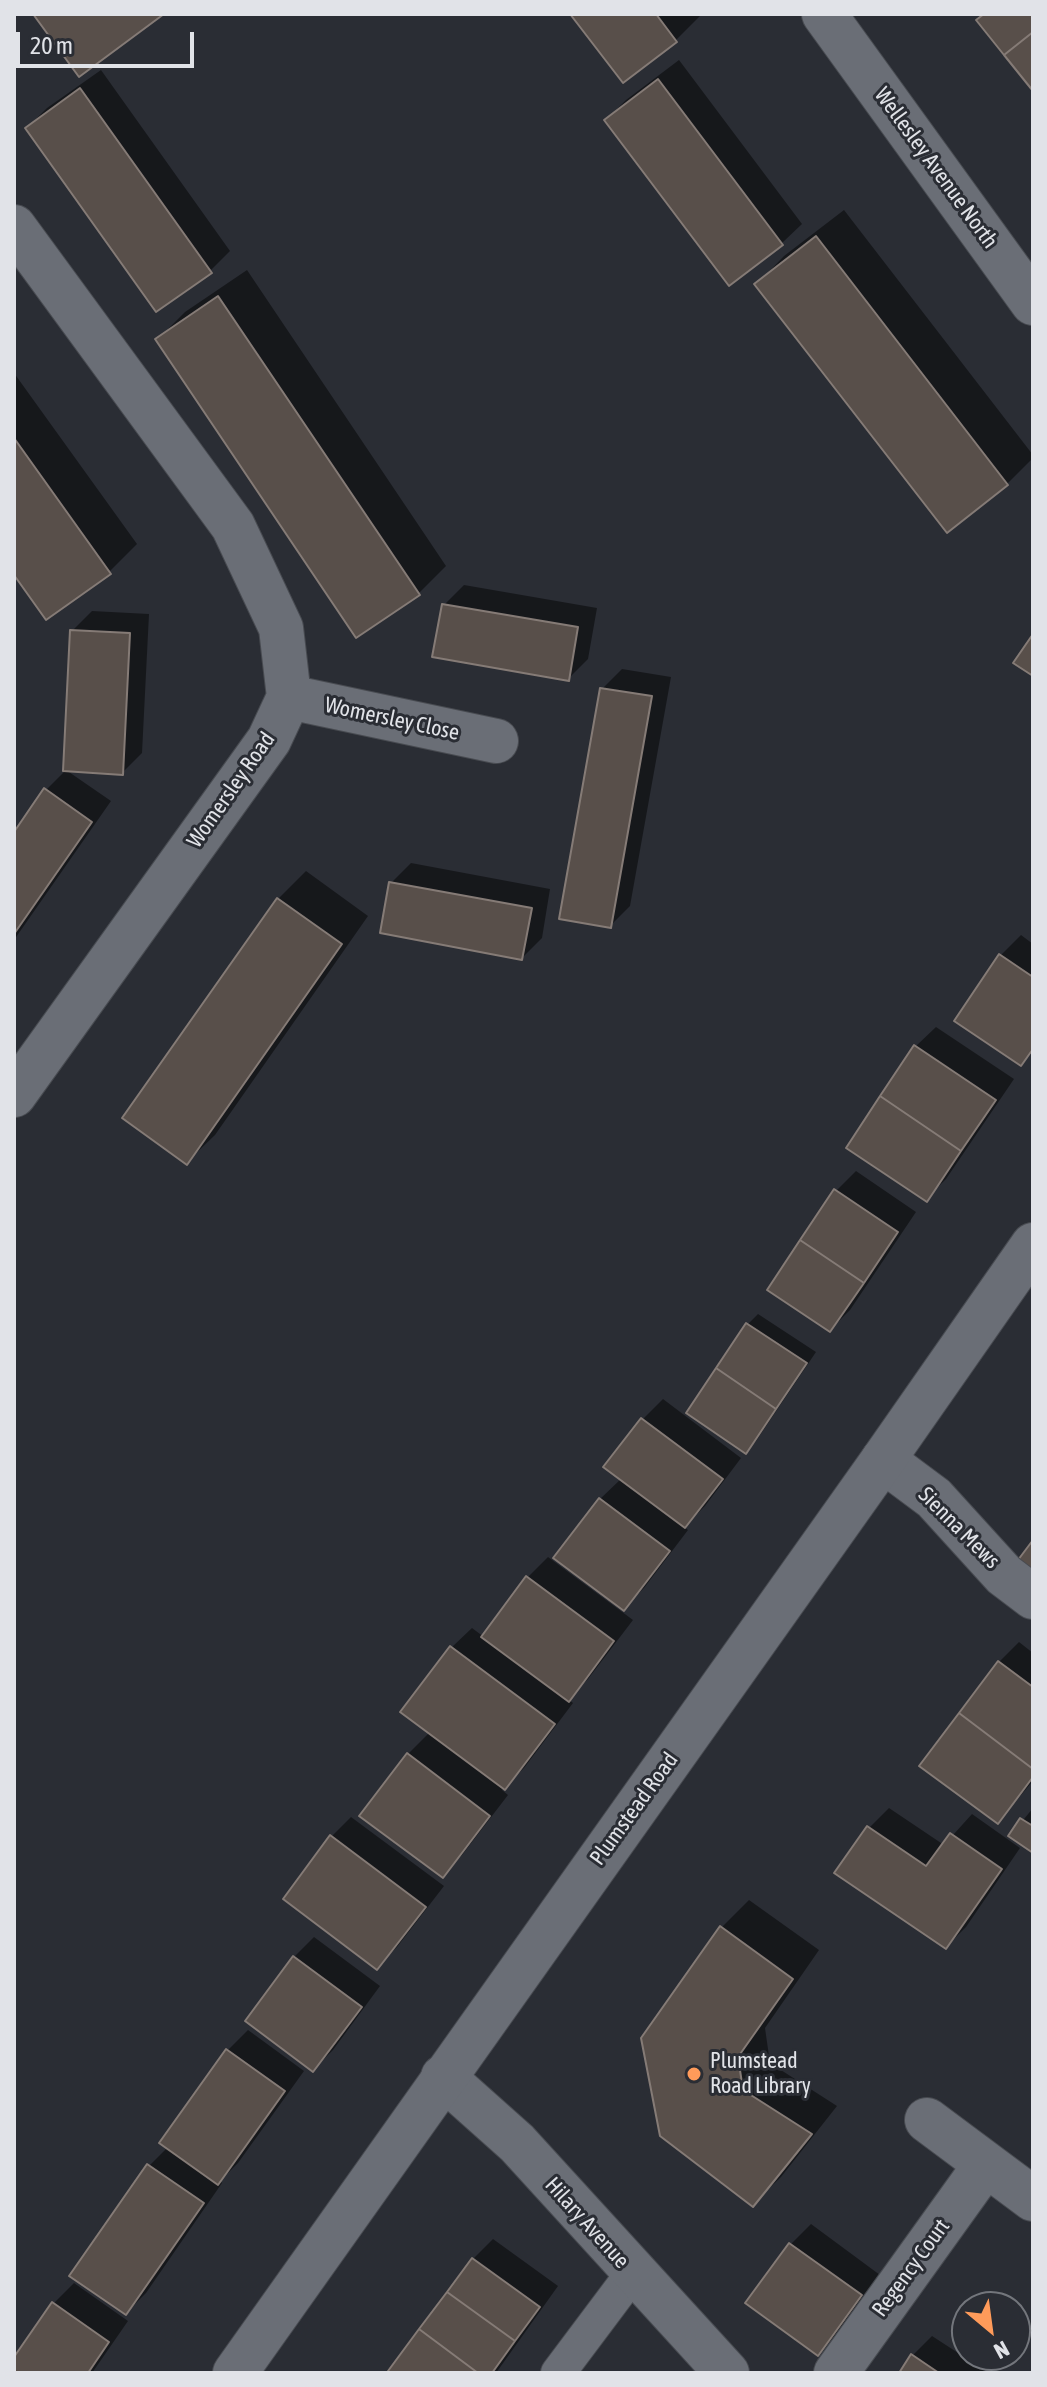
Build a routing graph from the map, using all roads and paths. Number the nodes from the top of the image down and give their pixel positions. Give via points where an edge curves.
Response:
1 (842, 20) edge
2 (14, 227) edge
3 (1033, 303) edge
4 (289, 697) junction
5 (496, 741) dead end
6 (14, 1095) edge
7 (1033, 1245) edge
8 (883, 1460) junction
9 (1033, 1597) edge
10 (443, 2077) junction
11 (927, 2120) dead end
12 (986, 2164) junction
13 (1033, 2199) edge
14 (633, 2273) junction
15 (235, 2373) edge
16 (558, 2373) edge
17 (727, 2373) edge
18 (836, 2373) edge

1 - 3 street, Wellesley Avenue North
2 - 4 street via 233,526 281,628
4 - 5 street, Womersley Close
4 - 6 street, Womersley Road via 269,740
7 - 8 street, Plumstead Road
8 - 9 street, Sienna Mews via 934,1498 1004,1575
8 - 10 street, Plumstead Road
10 - 14 street, Hilary Avenue via 517,2143
10 - 15 street, Plumstead Road
11 - 12 street
12 - 13 street
12 - 18 street, Regency Court
14 - 16 lane
14 - 17 street, Hilary Avenue

